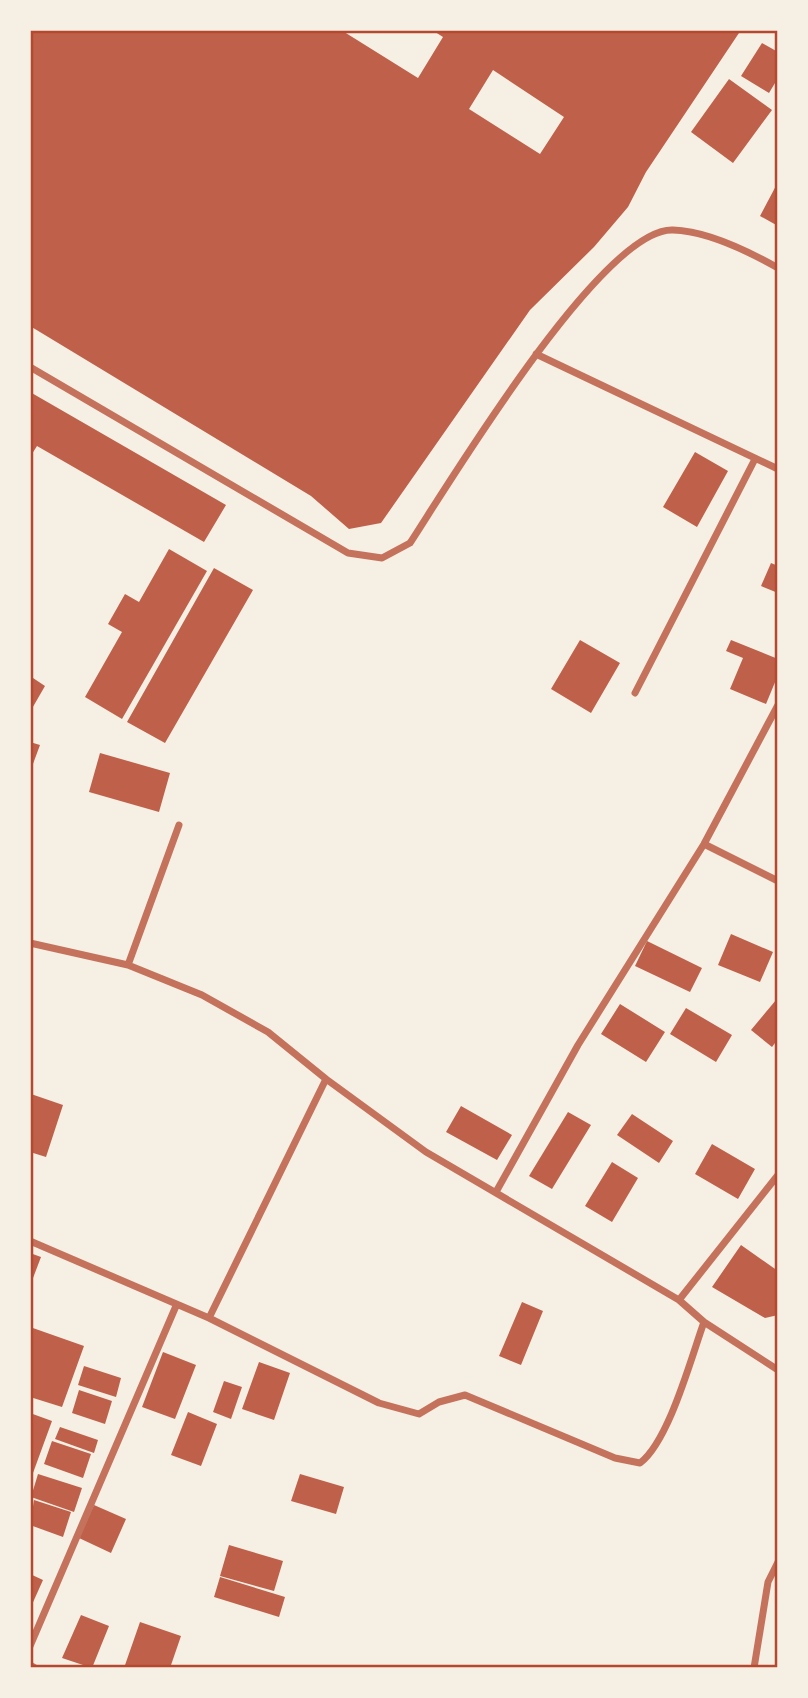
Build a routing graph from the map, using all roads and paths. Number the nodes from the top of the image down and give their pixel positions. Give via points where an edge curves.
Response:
1 (778, 268) edge
2 (536, 354) junction
3 (30, 367) edge
4 (755, 459) junction
5 (778, 469) edge
6 (635, 694) dead end
7 (778, 705) edge
8 (179, 825) dead end
9 (704, 844) junction
10 (778, 881) edge
11 (30, 943) edge
12 (128, 965) junction
13 (326, 1079) junction
14 (778, 1175) edge
15 (496, 1192) junction
16 (30, 1241) edge
17 (679, 1300) junction
18 (176, 1306) junction
19 (209, 1318) junction
20 (705, 1322) junction
21 (778, 1370) edge
22 (778, 1562) edge
23 (30, 1646) edge
24 (30, 1665) edge
25 (35, 1668) edge
26 (754, 1668) edge

1 - 2 street via 715,240 672,229 644,237 605,269
2 - 3 street via 410,543 382,558 348,553
2 - 4 street
4 - 5 street
4 - 6 street
7 - 9 street
8 - 12 street
9 - 10 street
9 - 15 street via 578,1045
11 - 12 street
12 - 13 street via 202,995 268,1032
13 - 15 street via 426,1152
13 - 19 street
14 - 17 street
15 - 17 street
16 - 18 street
17 - 20 street
18 - 19 street
18 - 23 street
19 - 20 street via 379,1403 419,1413 465,1395 615,1458 640,1463 652,1454 662,1435
20 - 21 street
22 - 26 street via 768,1582
24 - 25 street

